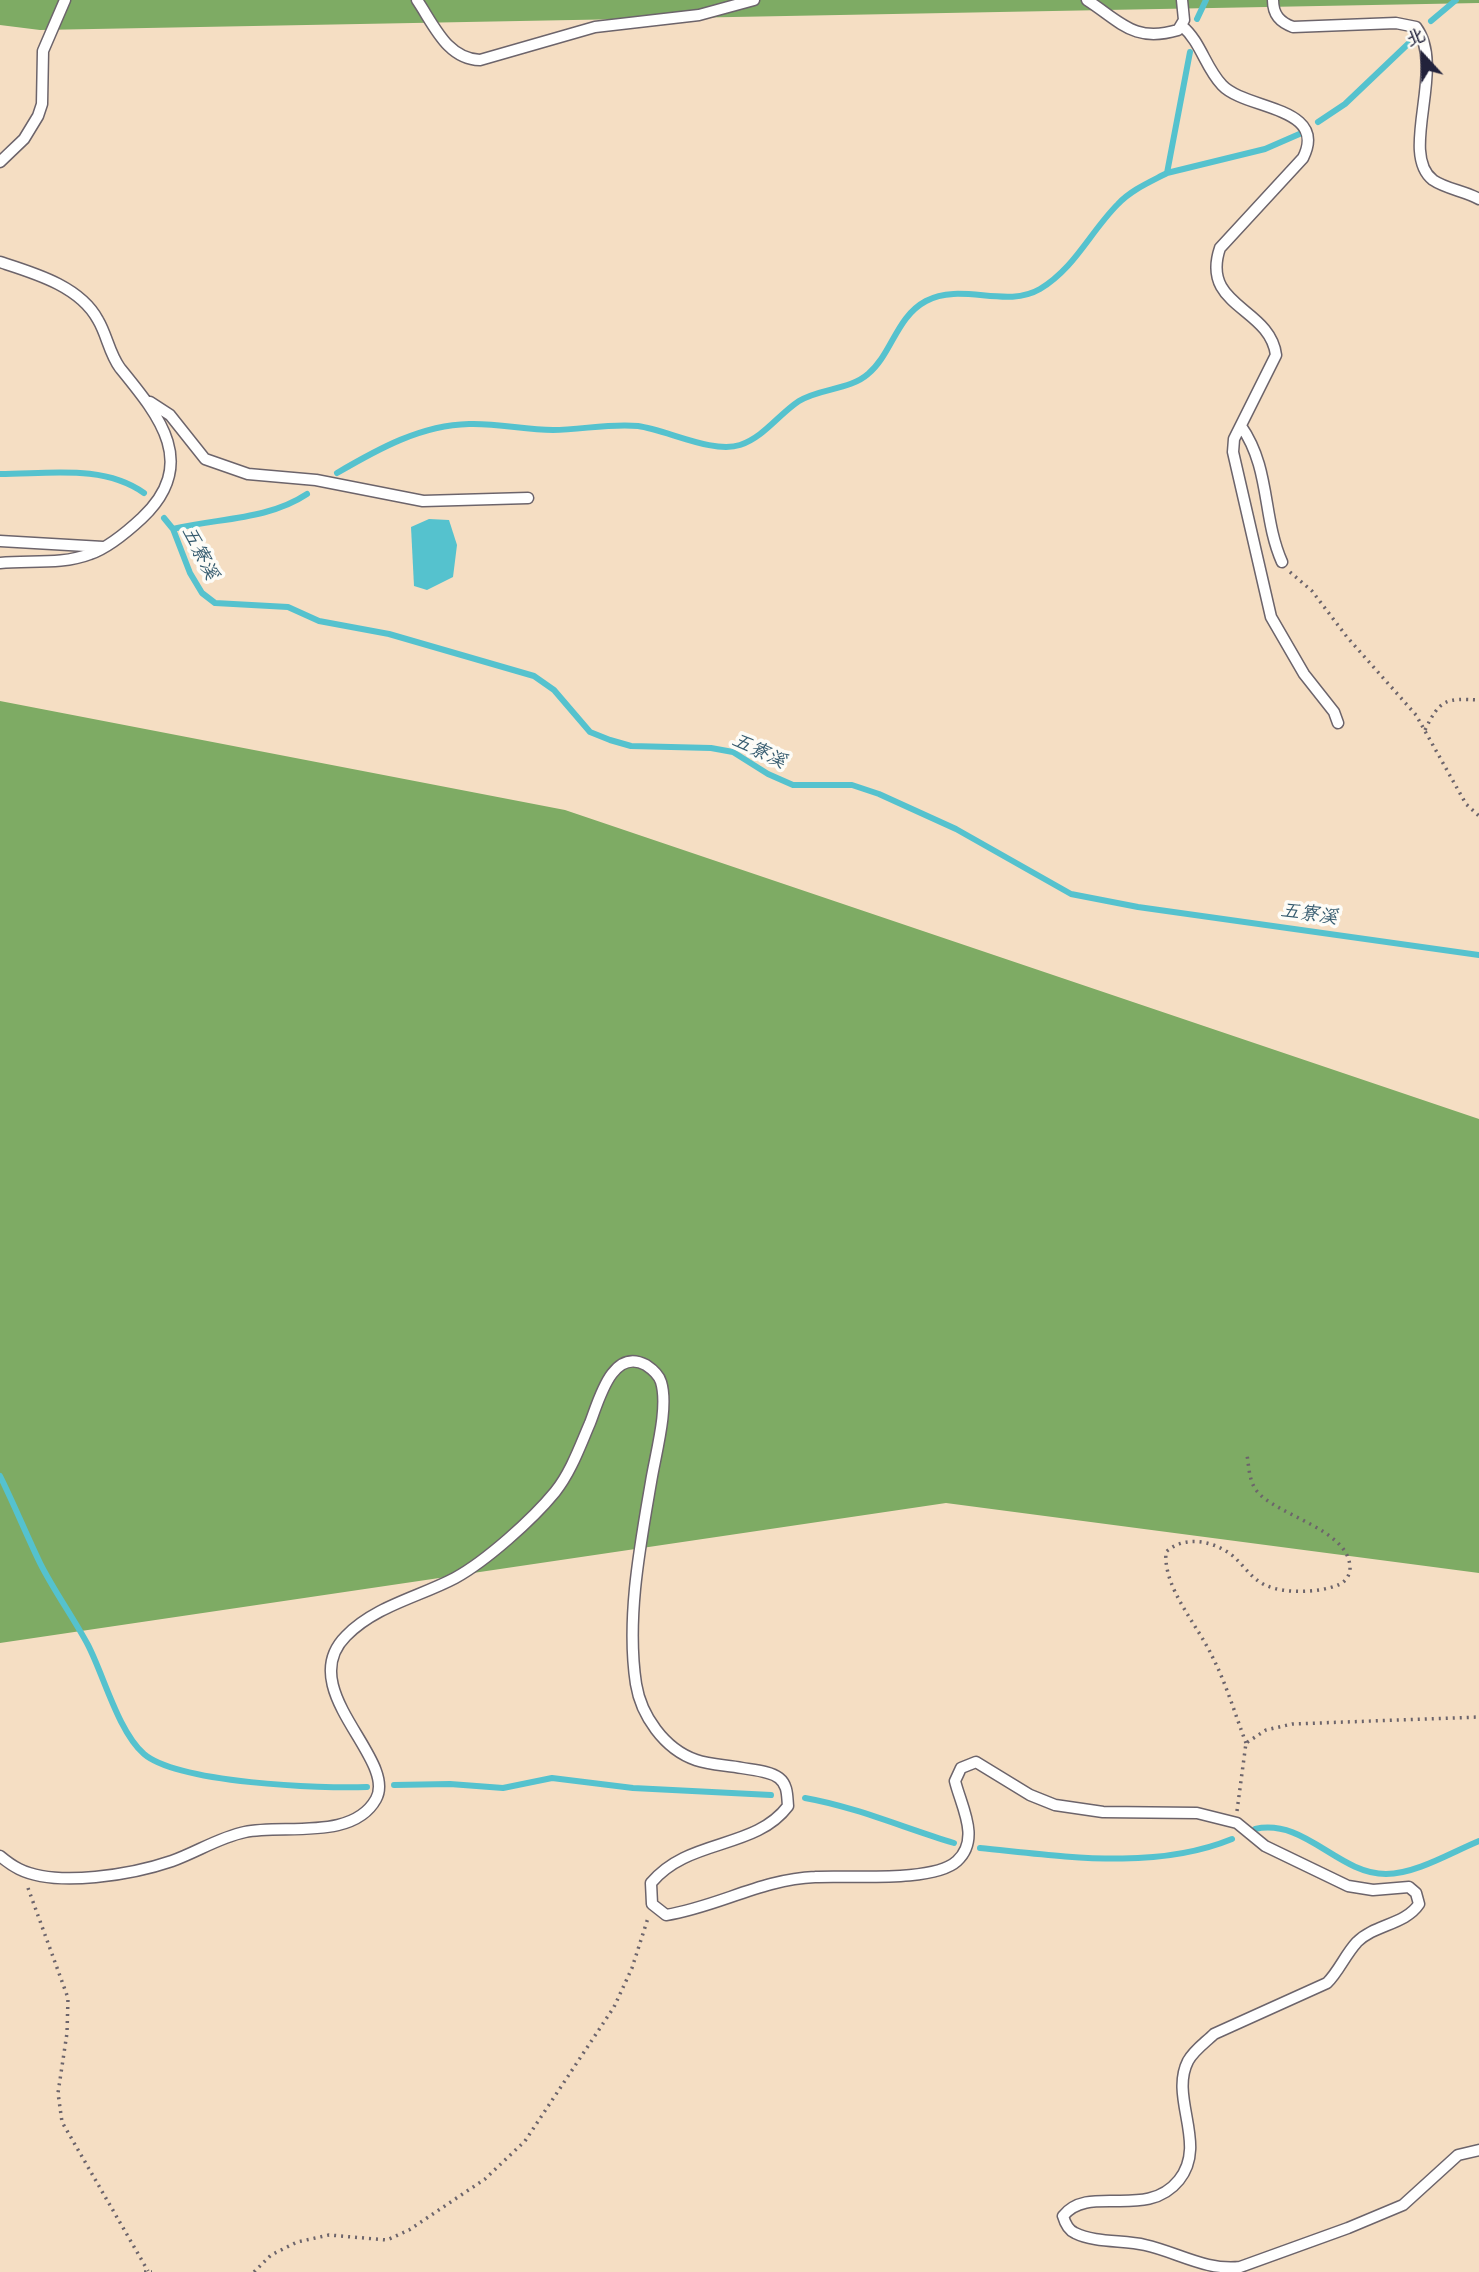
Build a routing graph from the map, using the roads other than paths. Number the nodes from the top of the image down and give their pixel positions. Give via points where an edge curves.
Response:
1 (65, 0) edge
2 (417, 0) edge
3 (754, 0) edge
4 (1087, 0) edge
5 (1182, 0) edge
6 (1273, 0) edge
7 (1182, 26) junction
8 (0, 162) edge
9 (1479, 199) edge
10 (0, 262) edge
11 (147, 399) junction
12 (1241, 426) junction
13 (528, 498) dead end
14 (0, 541) edge
15 (104, 547) junction
16 (1282, 562) road end
17 (0, 563) edge
18 (1338, 723) dead end
19 (0, 1856) edge
20 (1479, 2150) edge

1 - 8 lane via 43,51 43,104 24,139
2 - 3 lane via 450,50 467,60 480,60 595,27 699,15
4 - 7 lane via 1131,32 1158,34
5 - 7 lane
6 - 9 lane via 1276,16 1293,27 1396,23 1416,27 1428,51 1421,162 1434,180
7 - 12 lane via 1195,37 1223,87 1238,97 1292,115 1307,135 1303,158 1220,248 1215,262 1221,288 1262,325 1275,345 1276,355
10 - 11 lane via 69,289 85,303 98,319 119,366
11 - 13 lane via 170,415 205,458 248,474 316,480 423,501
11 - 15 lane via 170,456 170,479 165,493 149,511
12 - 16 lane via 1258,460
12 - 18 lane via 1233,452 1270,617
14 - 15 lane
15 - 17 lane via 60,561
19 - 20 lane via 21,1871 55,1877 128,1873 243,1832 335,1825 355,1818 379,1793 378,1774 333,1689 332,1662 342,1638 370,1616 483,1561 555,1492 574,1460 606,1381 621,1364 637,1361 652,1368 661,1382 663,1406 635,1610 632,1655 637,1691 648,1718 668,1744 694,1760 777,1776 786,1788 788,1806 777,1821 691,1852 664,1867 651,1883 652,1903 666,1916 756,1887 812,1877 905,1876 939,1869 957,1861 969,1842 956,1781 961,1768 976,1762 1055,1805 1103,1812 1197,1813 1237,1823 1265,1846 1348,1886 1409,1888 1419,1904 1413,1913 1375,1929 1357,1943 1326,1983 1214,2034 1199,2047 1188,2060 1183,2079 1191,2160 1168,2192 1135,2202 1082,2202 1063,2216 1066,2224 1074,2233 1089,2237 1147,2245 1223,2269 1240,2267 1403,2205 1458,2155

